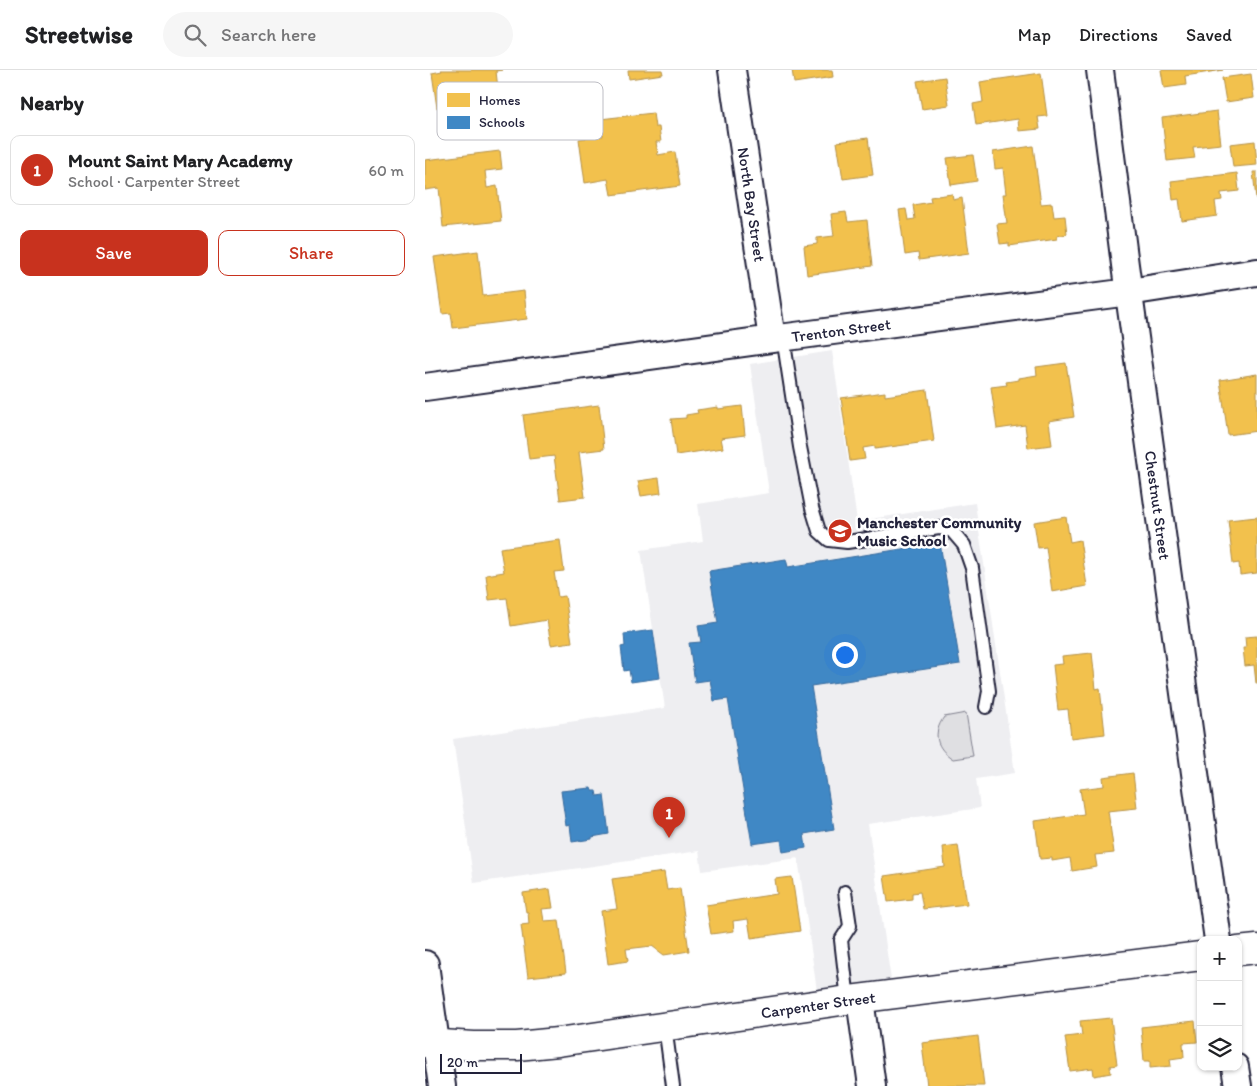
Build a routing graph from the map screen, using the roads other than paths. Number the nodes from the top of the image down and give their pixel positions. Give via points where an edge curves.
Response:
1 (732, 70) edge
2 (1100, 70) edge
3 (1257, 272) edge
4 (1129, 292) junction
5 (777, 338) junction
6 (425, 387) edge
7 (986, 707) dead end
8 (845, 892) dead end
9 (1217, 936) edge
10 (1257, 949) edge
11 (1242, 951) edge
12 (1197, 956) edge
13 (425, 964) edge
14 (854, 999) junction
15 (665, 1026) junction
16 (431, 1043) edge
17 (1236, 1071) edge
18 (442, 1086) edge
19 (673, 1086) edge
20 (872, 1086) edge
21 (1238, 1086) edge

1 - 5 street, North Bay Street
2 - 4 street, Chestnut Street
3 - 4 street, Trenton Street
4 - 5 street, Trenton Street
4 - 9 street, Chestnut Street
5 - 6 street, Trenton Street
5 - 7 lane via 819,531 829,540 847,542 939,528 953,531 963,545 972,568 989,691
8 - 14 lane via 850,926 841,940
10 - 11 street
12 - 14 street, Carpenter Street
13 - 16 street
14 - 15 street, Carpenter Street
14 - 20 street
15 - 16 street, Carpenter Street via 517,1046
15 - 19 lane
16 - 18 street
17 - 21 street

